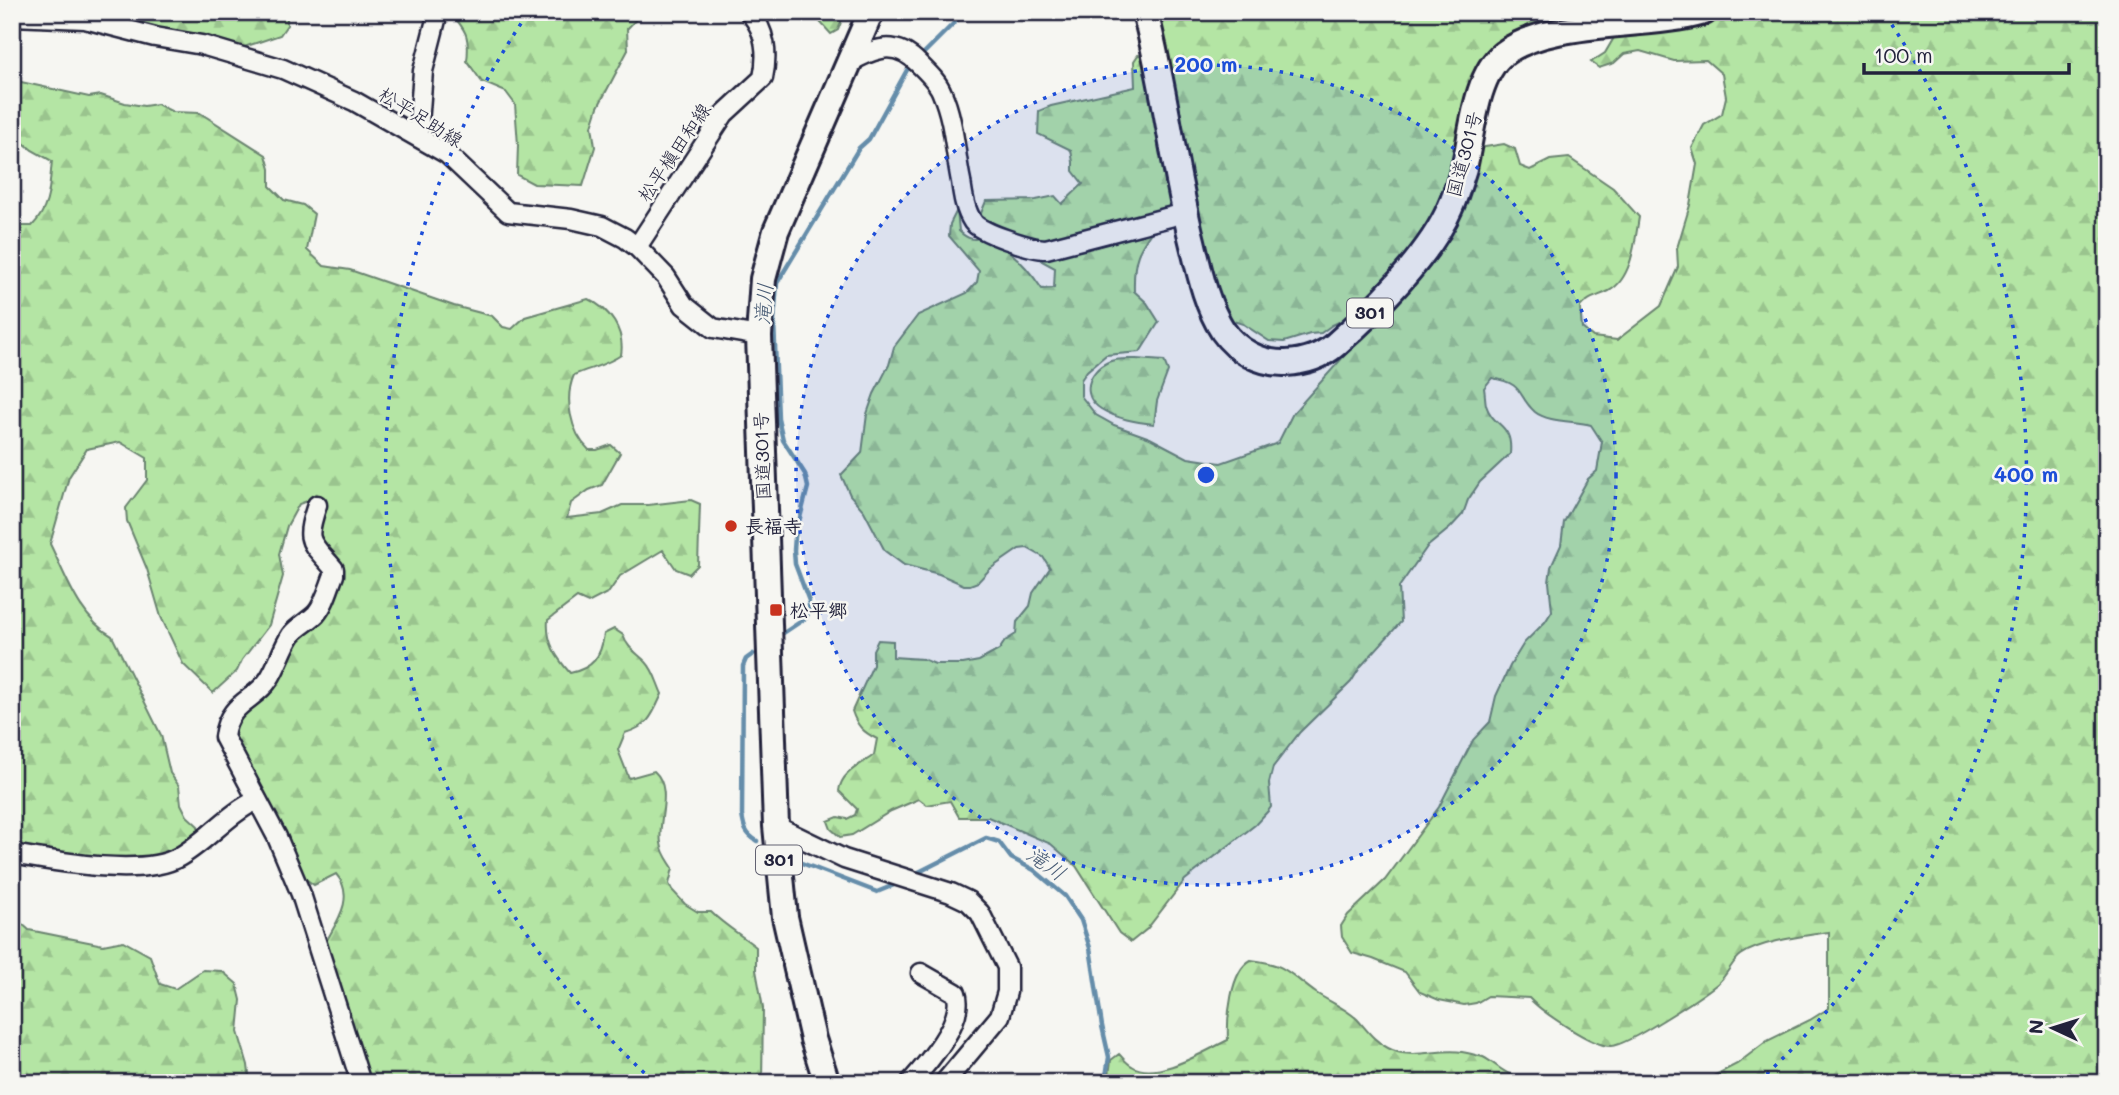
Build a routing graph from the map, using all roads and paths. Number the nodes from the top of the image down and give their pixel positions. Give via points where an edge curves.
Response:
1 (438, 12) edge
2 (749, 12) edge
3 (871, 12) edge
4 (1145, 12) edge
5 (1704, 12) edge
6 (12, 16) edge
7 (848, 63) junction
8 (418, 137) junction
9 (1185, 213) junction
10 (637, 247) junction
11 (759, 336) junction
12 (317, 505) dead end
13 (257, 800) junction
14 (776, 826) junction
15 (12, 854) edge
16 (921, 972) dead end
17 (361, 1083) edge
18 (827, 1083) edge
19 (909, 1083) edge
20 (944, 1083) edge

1 - 8 street via 423,71
2 - 10 street, 松平槇田和線 via 761,29 767,54 763,78 724,114
3 - 7 highway, 国道301号 / 301
4 - 9 highway, 国道301号 / 301
5 - 9 highway, 国道301号 / 301 via 1551,33 1501,56 1483,86 1457,191 1437,232 1362,322 1328,351 1311,359 1275,364 1245,353 1224,333 1198,267
6 - 8 street, 松平足助線 via 85,19 250,58 354,101
7 - 9 street via 884,48 903,50 942,90 967,211 977,226 998,237 1041,249
7 - 11 highway, 国道301号 / 301 via 768,255
8 - 10 street, 松平足助線 via 447,154 508,212 602,226
10 - 11 street, 松平足助線 via 666,277 684,305 713,328
11 - 14 highway, 国道301号 / 301
12 - 13 street via 310,542 334,569 334,575 318,611 296,629 270,677 243,700 225,728 224,737
13 - 15 street via 179,857 159,864 78,864
13 - 17 street via 301,894
14 - 18 highway, 国道301号 / 301 via 785,917
14 - 20 street via 844,859 951,893 980,913 1007,967 1007,992 1000,1016
16 - 19 street via 956,993 958,1007 945,1039

